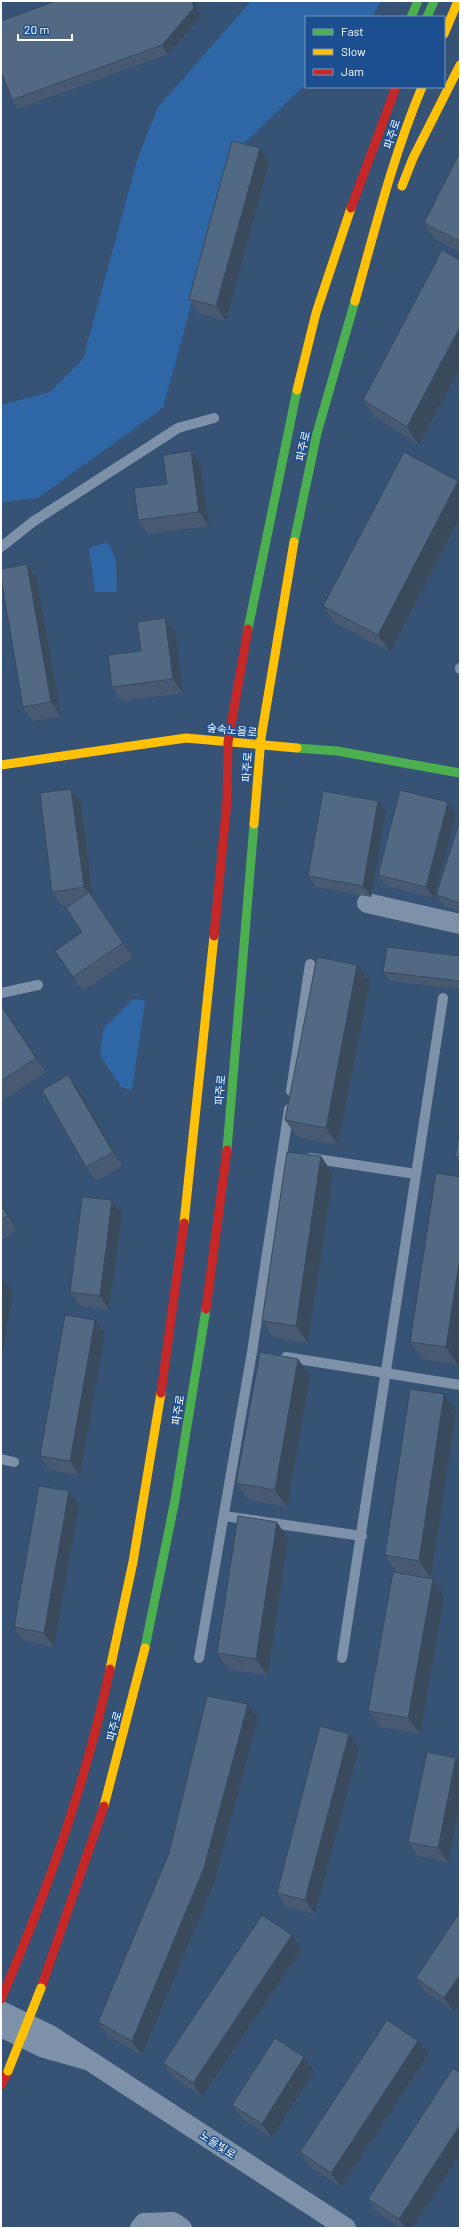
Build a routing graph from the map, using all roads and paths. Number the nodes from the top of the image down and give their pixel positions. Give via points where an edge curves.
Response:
1 (418, 1) edge
2 (434, 1) edge
3 (458, 1) edge
4 (410, 16) edge
5 (427, 16) edge
6 (445, 32) edge
7 (460, 65) edge
8 (396, 88) edge
9 (422, 88) edge
10 (348, 189) dead end
11 (398, 194) dead end
12 (376, 259) dead end
13 (316, 313) junction
14 (343, 340) junction
15 (214, 418) dead end
16 (1, 546) edge
17 (228, 742) junction
18 (260, 746) junction
19 (1, 765) edge
20 (460, 773) edge
21 (367, 903) dead end
22 (460, 924) edge
23 (310, 964) dead end
24 (38, 985) dead end
25 (1, 993) edge
26 (443, 998) dead end
27 (290, 1154) junction
28 (416, 1174) junction
29 (275, 1355) edge
30 (387, 1373) junction
31 (460, 1385) edge
32 (1, 1459) edge
33 (14, 1462) dead end
34 (224, 1516) junction
35 (362, 1536) junction
36 (200, 1658) dead end
37 (342, 1658) dead end
38 (1, 1999) edge
39 (1, 2011) edge
40 (1, 2027) edge
41 (90, 2061) junction
42 (1, 2085) edge
43 (140, 2228) edge
44 (182, 2228) edge
45 (346, 2228) edge

1 - 4 main road
2 - 5 main road
3 - 6 main road
7 - 11 main road via 413,158
8 - 13 main road, 파주로 via 362,173
9 - 14 main road, 파주로 via 389,182
10 - 13 main road via 328,248
12 - 14 main road
13 - 17 main road, 파주로 via 287,433 252,605
14 - 18 main road, 파주로 via 317,433 288,571
15 - 16 lane via 178,428 34,521
17 - 18 main road, 숲속노을로
17 - 19 main road, 숲속노을로 via 186,738
17 - 38 main road, 파주로 via 226,809 180,1243 152,1468 109,1682 73,1812 40,1908
18 - 20 main road, 숲속노을로 via 337,751
18 - 42 main road, 파주로, bridge via 227,1154 202,1344 175,1500 140,1675 107,1798 41,1988
21 - 22 street
23 - 27 lane
24 - 25 lane
26 - 28 lane
27 - 28 lane
27 - 34 lane via 256,1352
28 - 30 lane
29 - 30 lane
30 - 31 lane
30 - 35 lane
32 - 33 lane
34 - 35 lane
34 - 36 lane
35 - 37 lane
39 - 41 street, 노을빛로 via 50,2035
40 - 41 street, 노을빛로 via 44,2048
41 - 45 street, 노을빛로
43 - 44 street via 144,2223 173,2222

